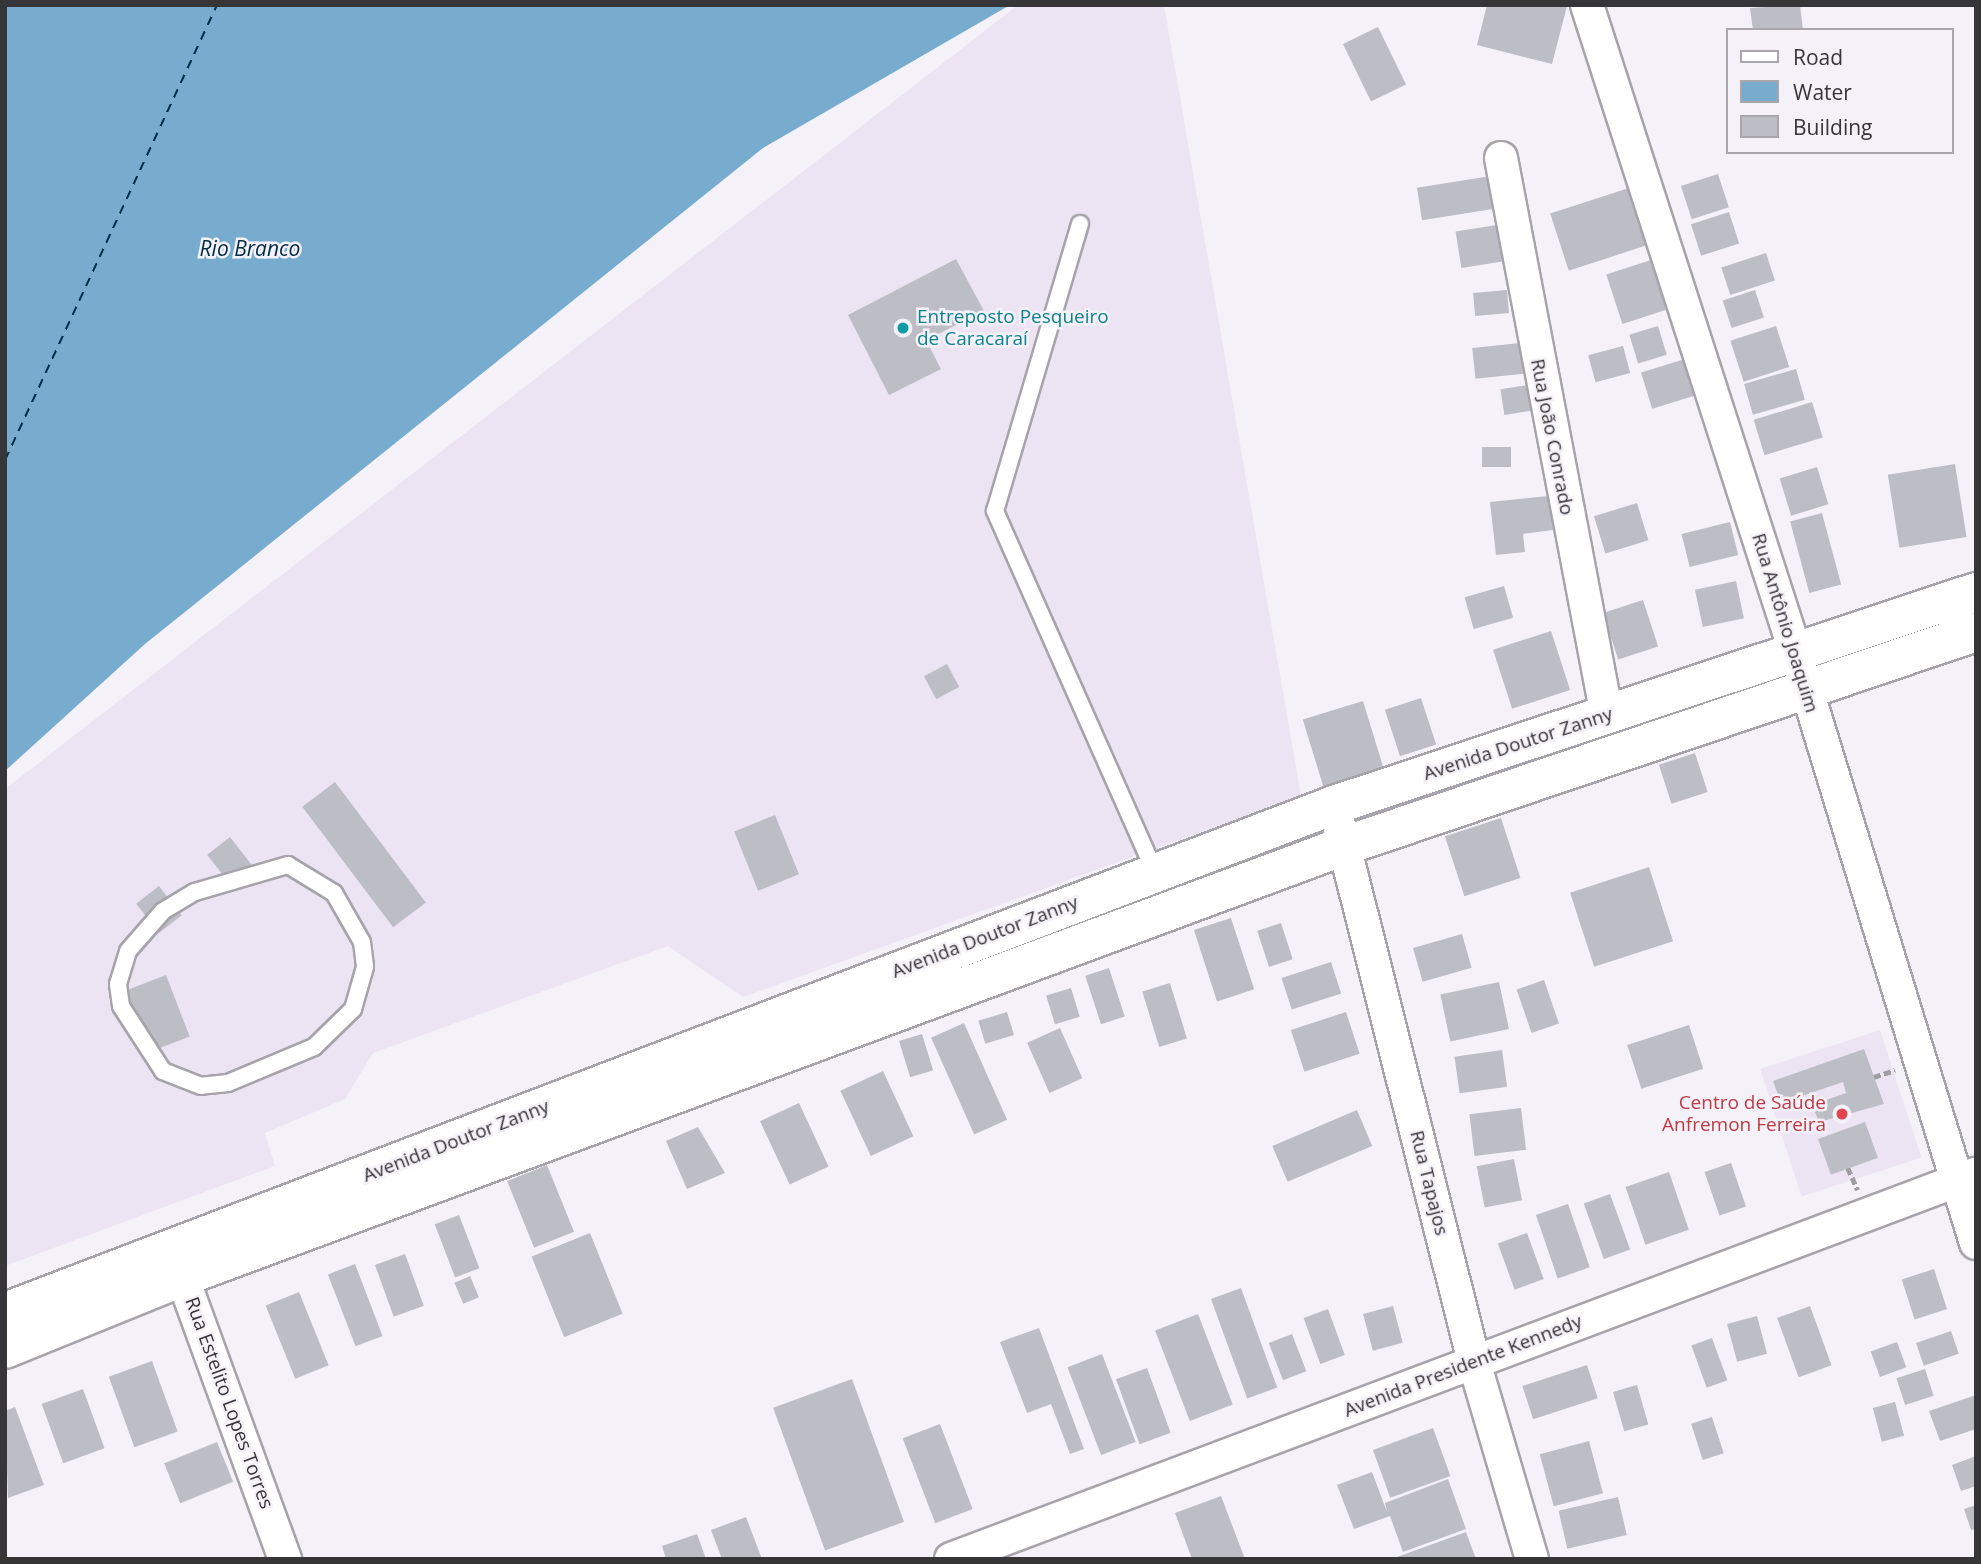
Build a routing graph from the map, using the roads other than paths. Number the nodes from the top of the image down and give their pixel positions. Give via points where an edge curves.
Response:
1 (1587, 5) edge
2 (1501, 158) dead end
3 (1080, 224) dead end
4 (1976, 592) edge
5 (1976, 632) edge
6 (1800, 668) junction
7 (1607, 716) junction
8 (1334, 804) junction
9 (1344, 846) junction
10 (1154, 872) junction
11 (314, 1047) joint
12 (1966, 1177) edge
13 (1976, 1243) edge
14 (177, 1262) junction
15 (5, 1312) edge
16 (5, 1349) edge
17 (1474, 1362) junction
18 (285, 1559) edge
19 (951, 1559) edge
20 (1532, 1559) edge

1 - 6 street, Rua Antônio Joaquim
2 - 7 street, Rua João Conrado
3 - 10 lane via 995,511
4 - 6 street, Avenida Doutor Zanny
5 - 6 street, Avenida Doutor Zanny
6 - 7 street, Avenida Doutor Zanny
6 - 9 street, Avenida Doutor Zanny
6 - 12 street, Rua Antônio Joaquim
7 - 8 street, Avenida Doutor Zanny
8 - 9 street, Rua Tapajos
8 - 10 street, Avenida Doutor Zanny
9 - 14 street, Avenida Doutor Zanny
9 - 17 street, Rua Tapajos
10 - 14 street, Avenida Doutor Zanny
11 - 11 lane via 353,1009 365,967 362,942 349,917 334,893 310,874 288,865 255,870 195,892 163,911 128,951 118,984 121,1006 163,1071 201,1086 228,1083
12 - 13 street, Rua Antônio Joaquim
12 - 17 street, Avenida Presidente Kennedy
14 - 15 street, Avenida Doutor Zanny
14 - 16 street, Avenida Doutor Zanny
14 - 18 street, Rua Estelito Lopes Torres
17 - 19 street, Avenida Presidente Kennedy
17 - 20 street, Rua Tapajos

